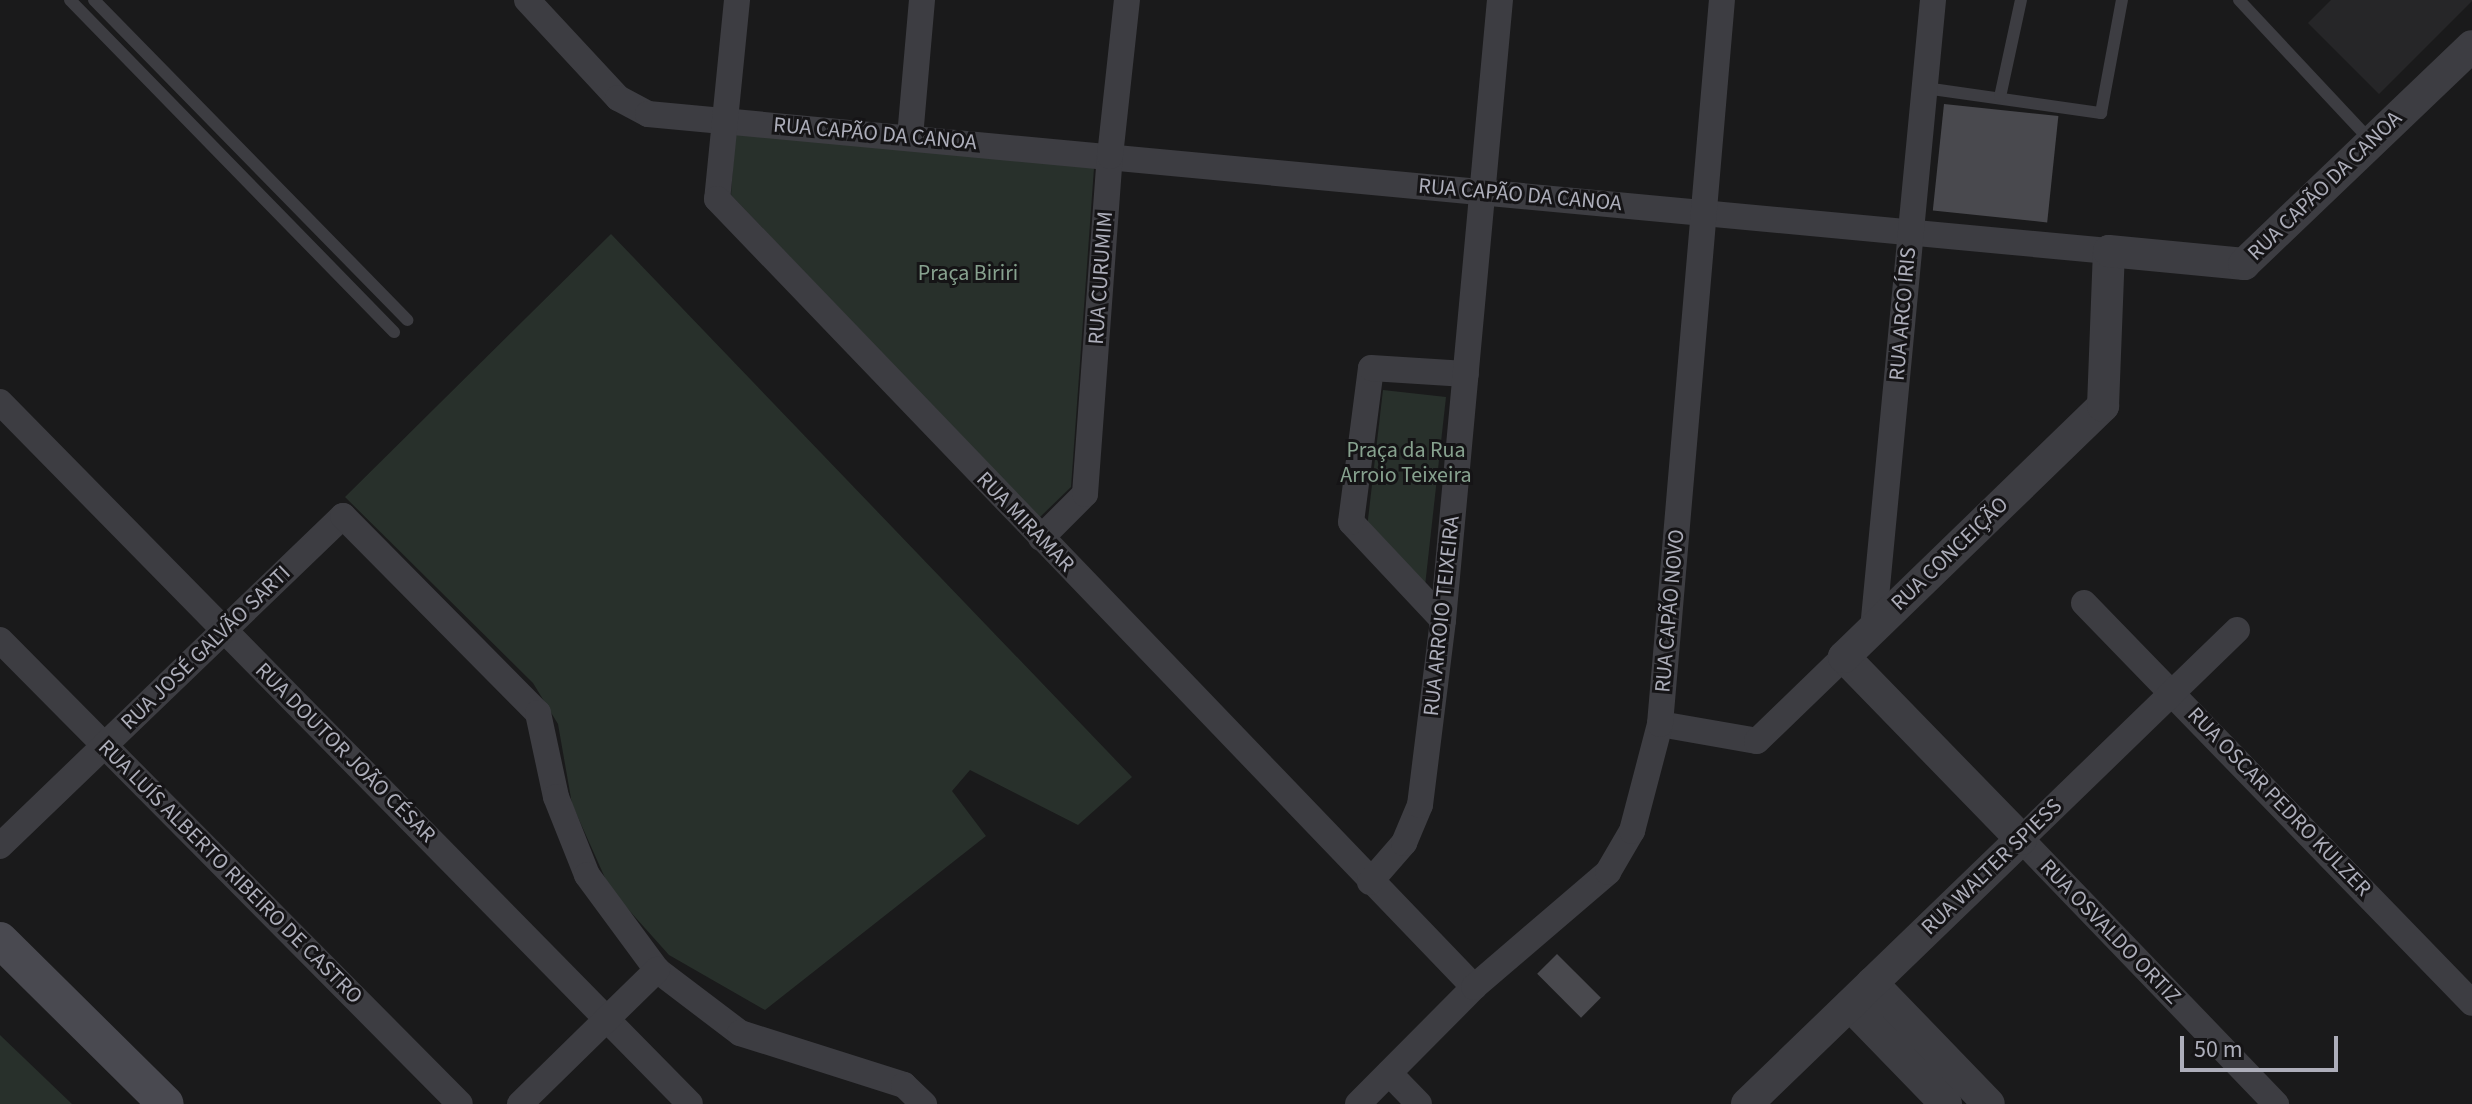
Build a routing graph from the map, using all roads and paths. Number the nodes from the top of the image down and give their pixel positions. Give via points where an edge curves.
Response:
1 (70, 0) edge
2 (94, 0) edge
3 (527, 0) edge
4 (737, 0) edge
5 (922, 0) edge
6 (1127, 0) edge
7 (1500, 0) edge
8 (1722, 0) edge
9 (1933, 0) edge
10 (2021, 0) edge
11 (2122, 0) edge
12 (2239, 0) edge
13 (2472, 46) edge
14 (1925, 88) junction
15 (2000, 97) junction
16 (723, 119) junction
17 (910, 137) junction
18 (2372, 142) junction
19 (1110, 156) junction
20 (1483, 191) junction
21 (1704, 213) junction
22 (1911, 232) junction
23 (2109, 251) junction
24 (407, 320) dead end
25 (394, 332) dead end
26 (1466, 374) junction
27 (0, 402) edge
28 (1041, 538) junction
29 (2084, 603) dead end
30 (1443, 620) junction
31 (1873, 629) junction
32 (224, 630) junction
33 (2237, 630) dead end
34 (0, 640) edge
35 (1844, 657) junction
36 (2173, 692) junction
37 (1660, 724) junction
38 (104, 746) junction
39 (2021, 839) junction
40 (0, 846) edge
41 (1370, 882) junction
42 (0, 940) edge
43 (657, 970) junction
44 (1474, 987) junction
45 (1861, 994) junction
46 (2472, 1003) edge
47 (606, 1019) junction
48 (1389, 1073) junction
49 (166, 1104) edge
50 (460, 1104) edge
51 (520, 1104) edge
52 (690, 1104) edge
53 (924, 1104) edge
54 (1358, 1104) edge
55 (1419, 1104) edge
56 (1747, 1104) edge
57 (1946, 1104) edge
58 (1989, 1104) edge
59 (2276, 1104) edge

1 - 25 lane
2 - 24 lane
3 - 16 street, RUA CAPÃO DA CANOA via 618,98 648,114
4 - 16 street, RUA MIRAMAR
5 - 17 street
6 - 19 street, RUA CURUMIM
7 - 20 street, RUA ARROIO TEIXEIRA
8 - 21 street, RUA CAPÃO NOVO
9 - 14 street, RUA ARCO ÍRIS
10 - 15 lane
11 - 15 lane via 2101,113
12 - 18 lane
13 - 18 street, RUA CAPÃO DA CANOA
14 - 15 lane
14 - 22 street, RUA ARCO ÍRIS
16 - 17 street, RUA CAPÃO DA CANOA
16 - 28 street, RUA MIRAMAR via 717,199
17 - 19 street, RUA CAPÃO DA CANOA
18 - 23 street, RUA CAPÃO DA CANOA via 2244,264
19 - 20 street, RUA CAPÃO DA CANOA
19 - 28 street, RUA CURUMIM via 1085,494
20 - 21 street, RUA CAPÃO DA CANOA
20 - 26 street, RUA ARROIO TEIXEIRA
21 - 22 street, RUA CAPÃO DA CANOA
21 - 37 street, RUA CAPÃO NOVO
22 - 23 street, RUA CAPÃO DA CANOA
22 - 31 street, RUA ARCO ÍRIS
23 - 31 street, RUA CONCEIÇÃO via 2103,406
26 - 30 street, RUA ARROIO TEIXEIRA
26 - 30 street via 1371,368 1351,522
27 - 32 street, RUA DOUTOR JOÃO CÉSAR
28 - 41 street, RUA MIRAMAR
29 - 36 street, RUA OSCAR PEDRO KULZER
30 - 41 street, RUA ARROIO TEIXEIRA via 1420,805 1404,843
31 - 35 street, RUA CONCEIÇÃO
32 - 38 street, RUA JOSÉ GALVÃO SARTI
32 - 43 street, RUA JOSÉ GALVÃO SARTI via 343,516 538,713 556,797 587,875
32 - 47 street, RUA DOUTOR JOÃO CÉSAR
33 - 36 street, RUA WALTER SPIESS
34 - 38 street, RUA LUÍS ALBERTO RIBEIRO DE CASTRO
35 - 37 street, RUA CONCEIÇÃO via 1757,741
35 - 39 street, RUA OSVALDO ORTIZ
36 - 39 street, RUA WALTER SPIESS
36 - 46 street, RUA OSCAR PEDRO KULZER
37 - 44 street, RUA CAPÃO NOVO via 1632,831 1608,872
38 - 40 street, RUA JOSÉ GALVÃO SARTI
38 - 50 street, RUA LUÍS ALBERTO RIBEIRO DE CASTRO
39 - 45 street, RUA WALTER SPIESS
39 - 59 street, RUA OSVALDO ORTIZ
41 - 44 street, RUA MIRAMAR
42 - 49 main road
43 - 47 street
43 - 53 street via 740,1033 904,1085
44 - 48 street, RUA CAPÃO NOVO
45 - 56 street, RUA WALTER SPIESS
45 - 57 street
45 - 58 street
47 - 51 street
47 - 52 street, RUA DOUTOR JOÃO CÉSAR
48 - 54 street, RUA CAPÃO NOVO
48 - 55 street

